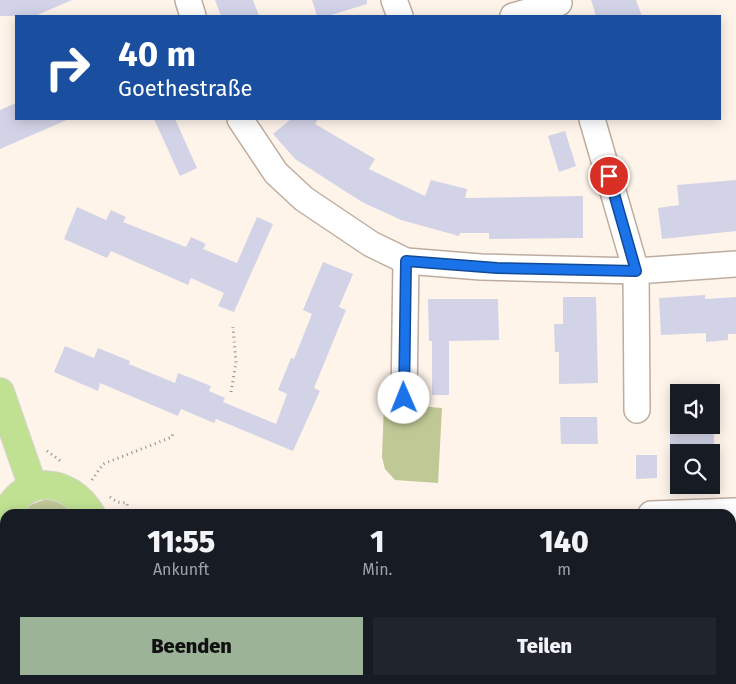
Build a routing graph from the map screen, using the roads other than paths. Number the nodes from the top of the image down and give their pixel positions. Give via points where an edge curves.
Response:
1 (188, 0) edge
2 (394, 0) edge
3 (560, 6) edge
4 (193, 15) edge
5 (400, 15) edge
6 (517, 15) edge
7 (241, 120) edge
8 (592, 120) edge
9 (406, 261) junction
10 (736, 264) edge
11 (636, 271) junction
12 (0, 392) edge
13 (404, 398) dead end
14 (637, 410) dead end
15 (33, 487) junction
16 (9, 509) edge
17 (88, 509) edge

1 - 4 street
2 - 5 street
3 - 6 street
7 - 9 street via 276,173 304,199 371,244
8 - 11 street
9 - 11 street via 500,268
9 - 13 street
10 - 11 street
11 - 14 street
12 - 15 main road
15 - 16 main road via 20,494
15 - 17 main road via 61,486 74,492

